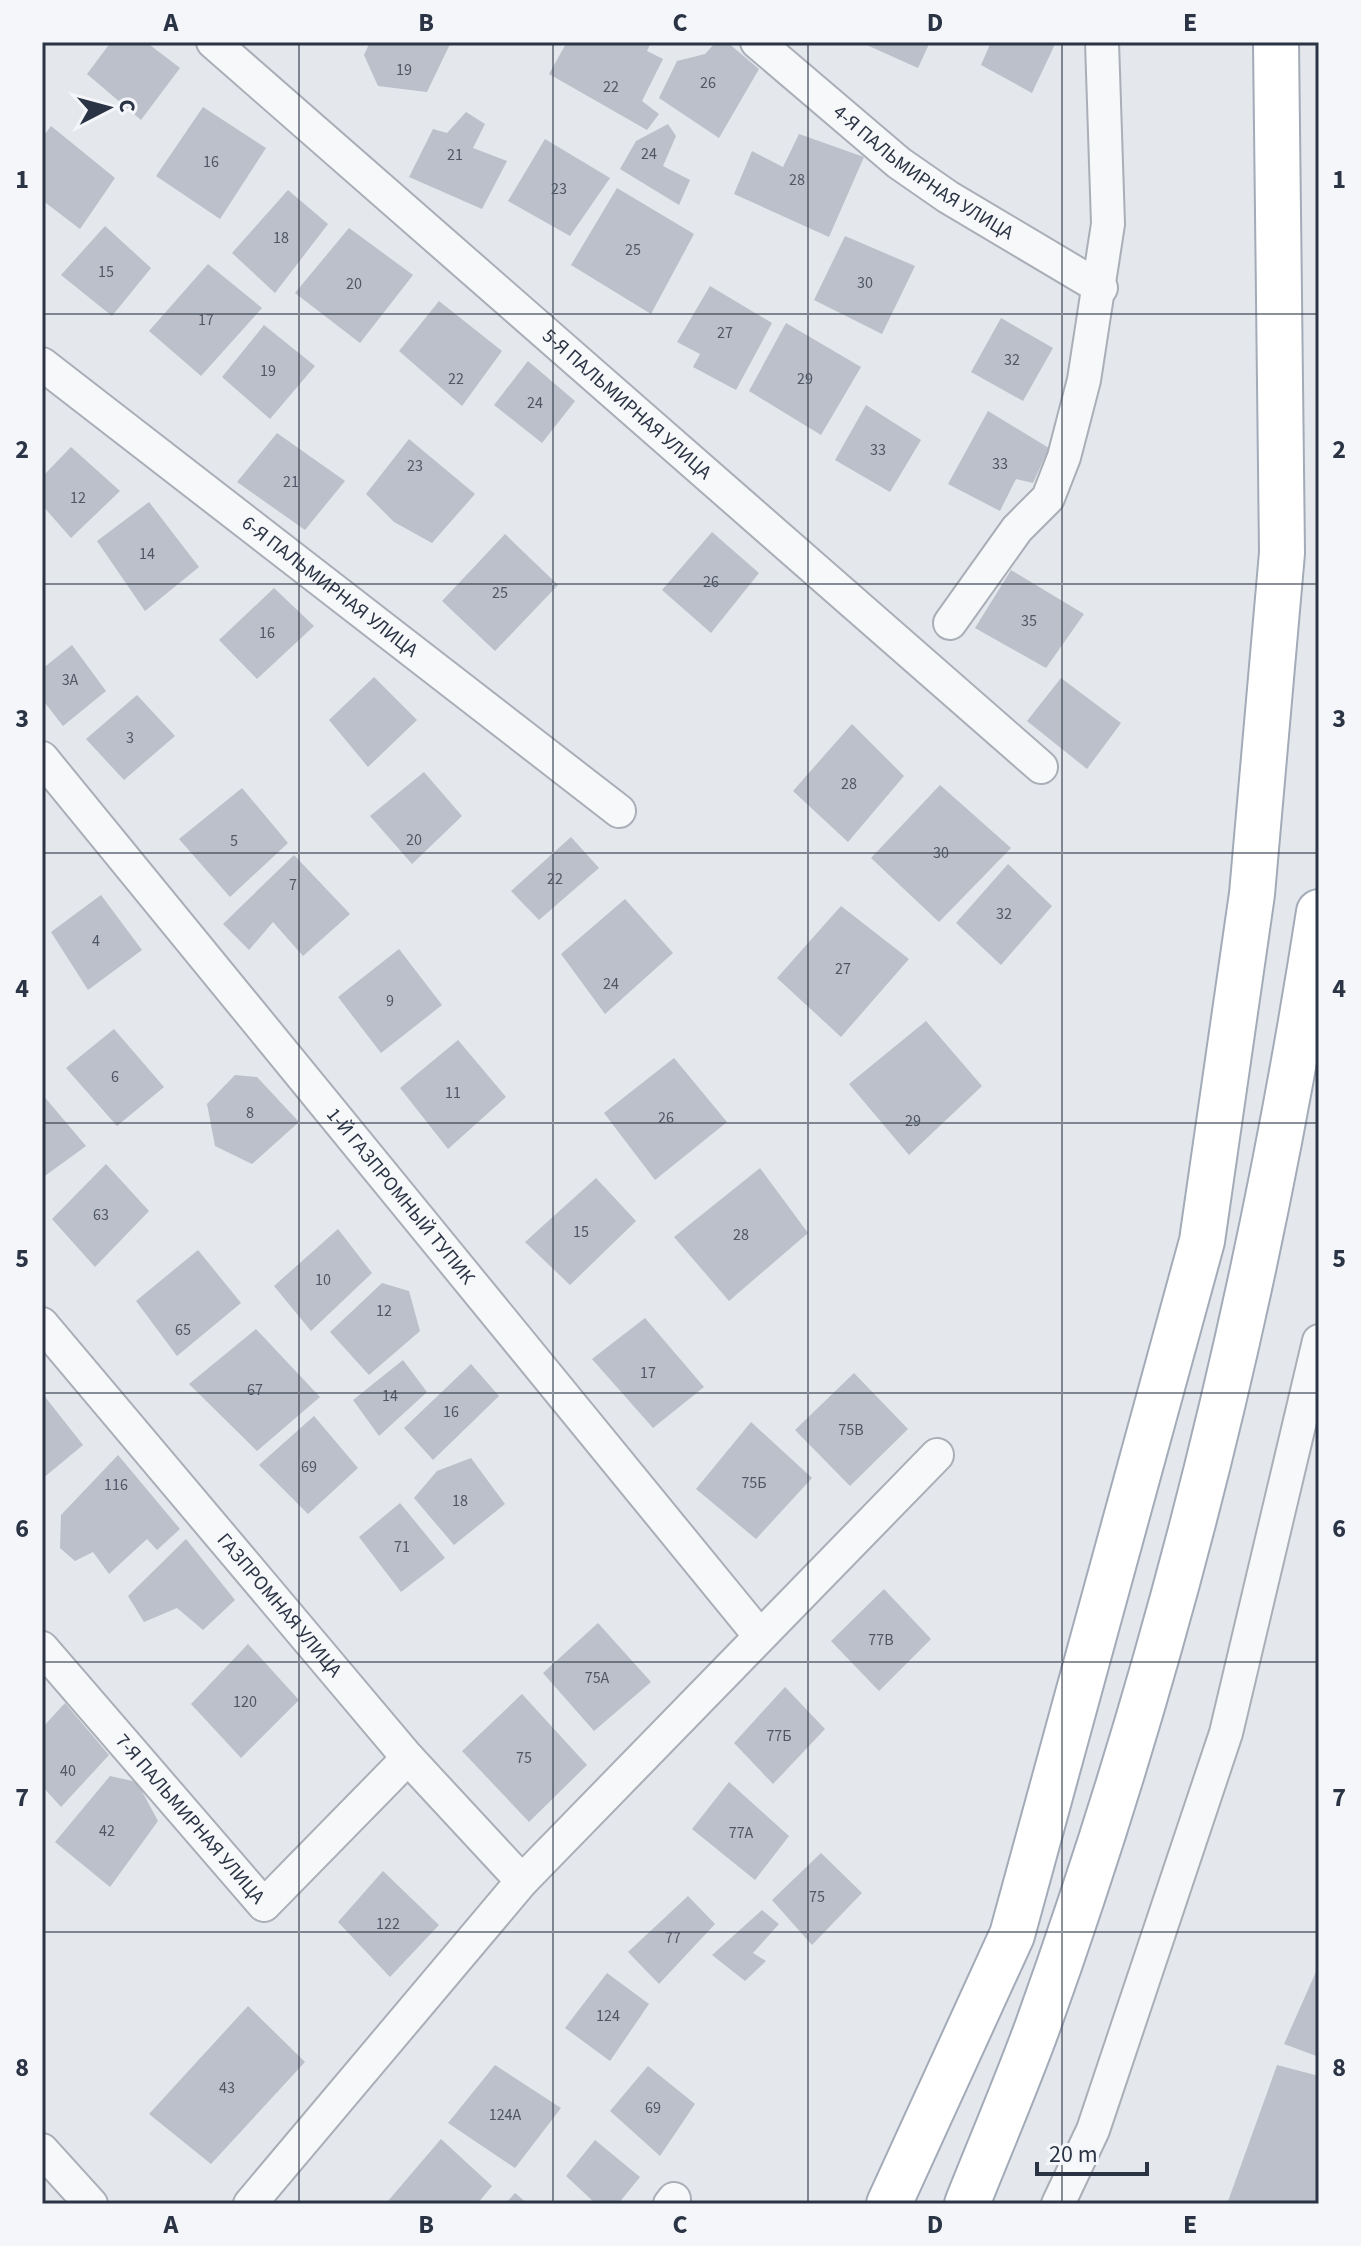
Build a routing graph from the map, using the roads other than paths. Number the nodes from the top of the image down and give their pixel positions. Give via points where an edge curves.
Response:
1 (213, 42) edge
2 (757, 42) edge
3 (1102, 42) edge
4 (1276, 42) edge
5 (1101, 288) junction
6 (42, 364) edge
7 (950, 623) dead end
8 (42, 758) edge
9 (1041, 767) dead end
10 (619, 811) dead end
11 (1319, 912) edge
12 (42, 1324) edge
13 (1319, 1341) edge
14 (937, 1455) dead end
15 (760, 1636) junction
16 (42, 1648) edge
17 (408, 1758) junction
18 (522, 1881) junction
19 (42, 2150) edge
20 (91, 2204) edge
21 (250, 2204) edge
22 (889, 2204) edge
23 (967, 2204) edge
24 (1058, 2204) edge

1 - 9 street, 5-Я ПАЛЬМИРНАЯ УЛИЦА
2 - 5 street, 4-Я ПАЛЬМИРНАЯ УЛИЦА via 899,163
3 - 5 street via 1108,224
4 - 22 main road via 1282,553 1252,894 1202,1241 1012,1935
5 - 7 street via 1084,380 1048,498 1017,529
6 - 10 street, 6-Я ПАЛЬМИРНАЯ УЛИЦА
8 - 15 street, 1-Й ГАЗПРОМНЫЙ ТУПИК
11 - 23 main road via 1266,1209 1182,1567 1066,1945
12 - 17 street, ГАЗПРОМНАЯ УЛИЦА
13 - 24 street via 1226,1733 1093,2130
14 - 15 street
15 - 18 street
16 - 17 street, 7-Я ПАЛЬМИРНАЯ УЛИЦА via 264,1905
17 - 18 street, ГАЗПРОМНАЯ УЛИЦА
18 - 21 street
19 - 20 street

